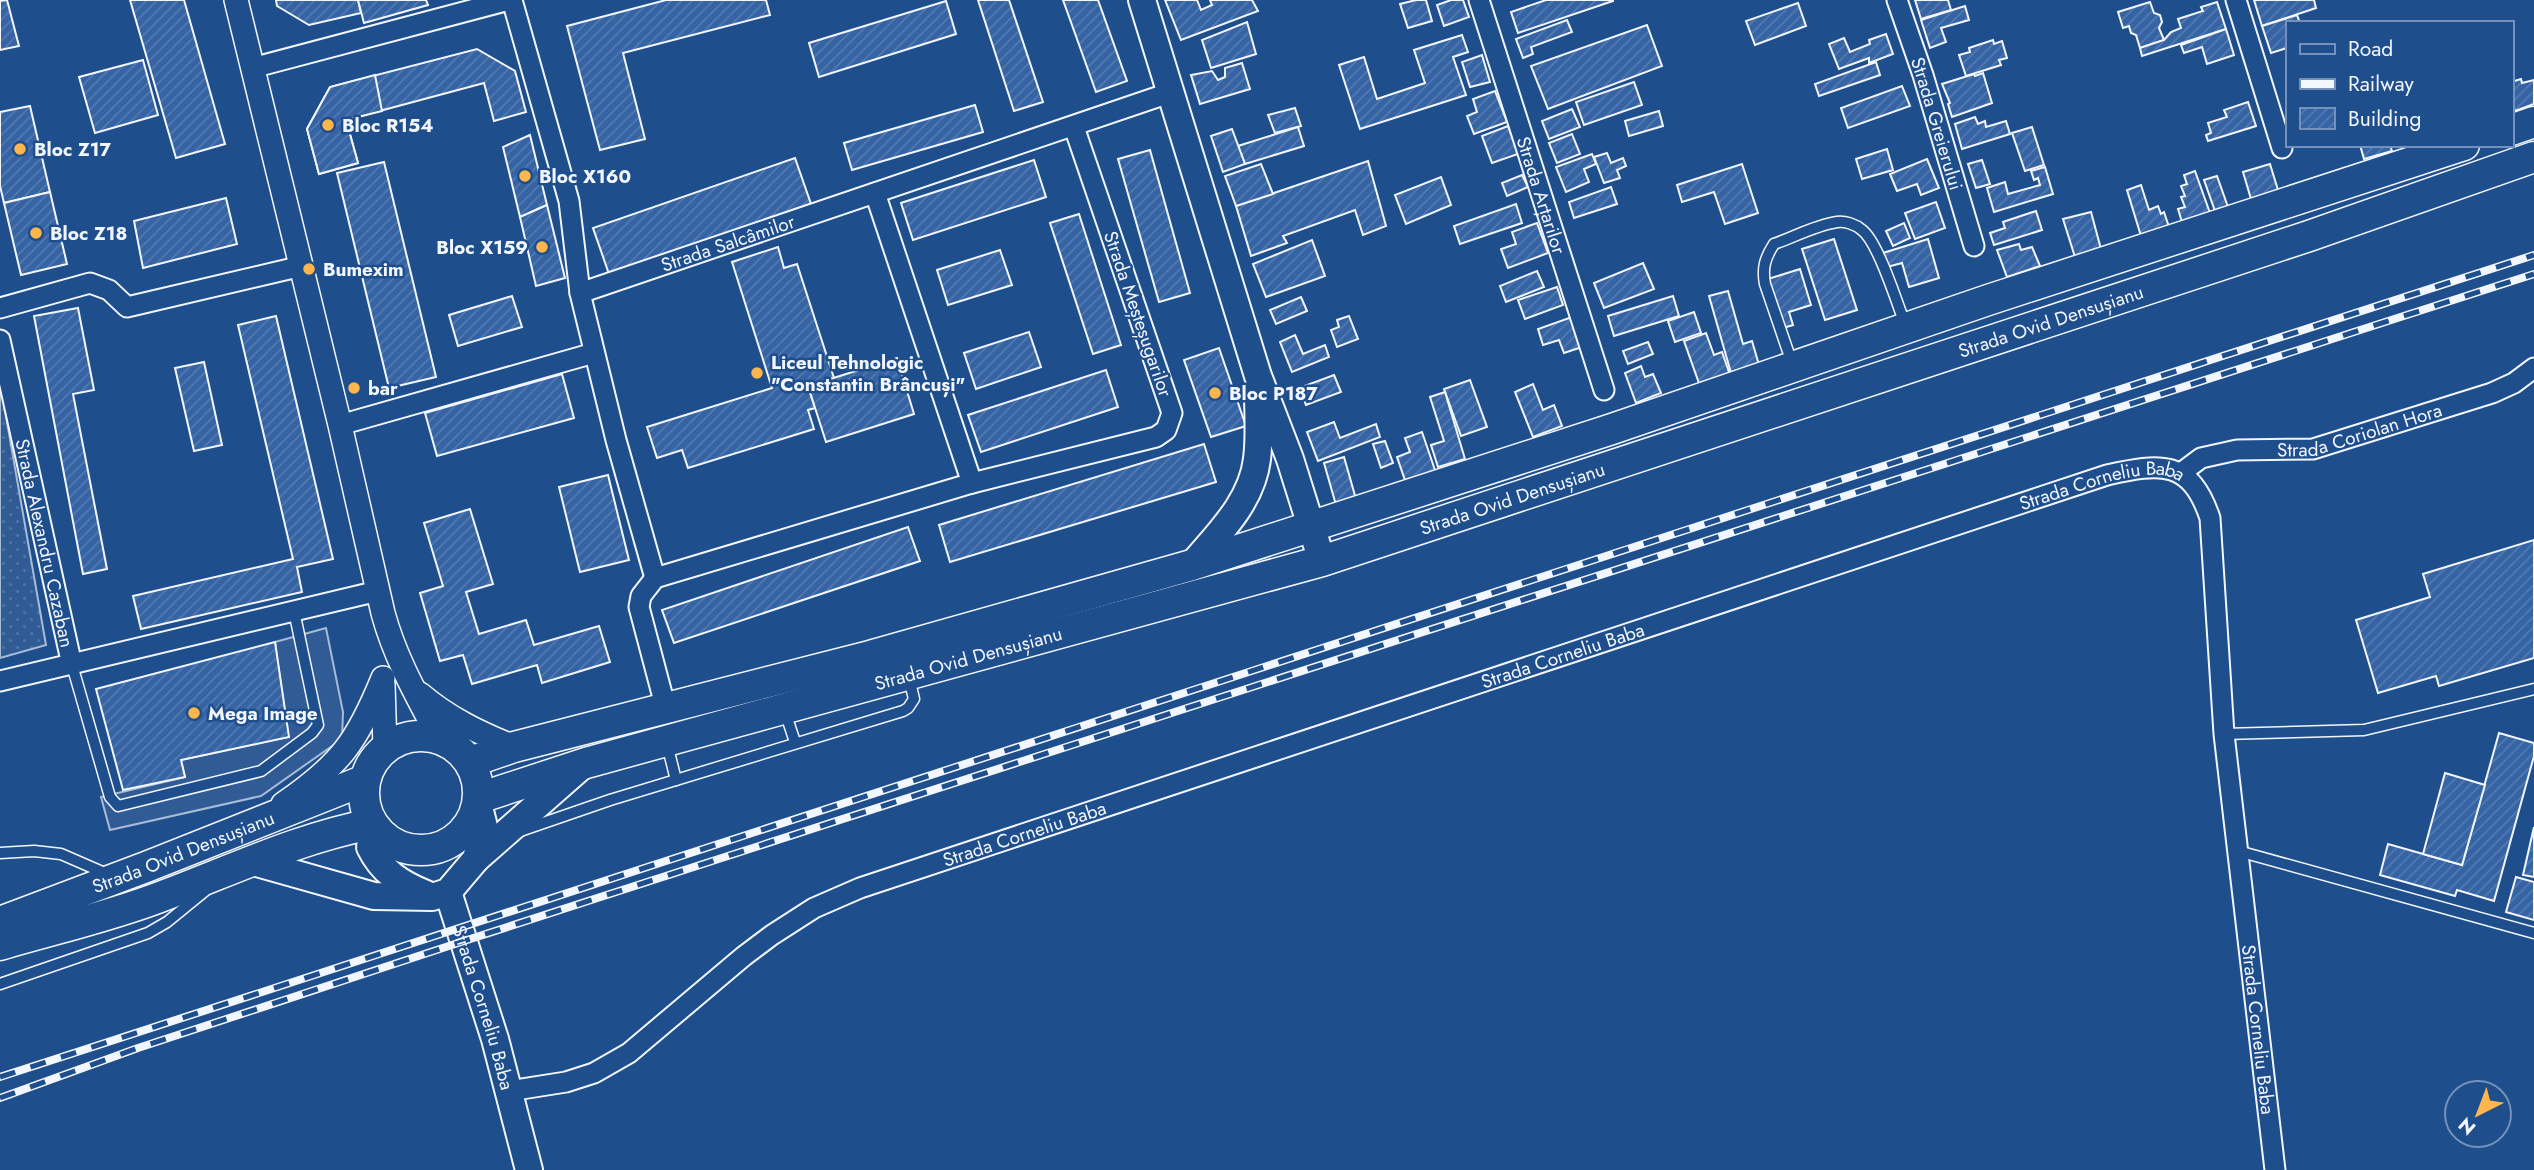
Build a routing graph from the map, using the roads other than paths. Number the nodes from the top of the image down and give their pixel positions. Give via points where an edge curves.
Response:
1 (236, 0) edge
2 (510, 0) edge
3 (1142, 0) edge
4 (1479, 0) edge
5 (1897, 0) edge
6 (2236, 0) edge
7 (252, 68) junction
8 (1172, 92) junction
9 (2534, 122) edge
10 (1073, 127) junction
11 (2513, 129) edge
12 (2458, 147) edge
13 (2282, 148) dead end
14 (2534, 158) edge
15 (875, 193) junction
16 (1974, 246) dead end
17 (302, 266) junction
18 (580, 293) junction
19 (0, 307) edge
20 (1907, 328) junction
21 (0, 340) edge
22 (594, 352) junction
23 (1793, 366) junction
24 (2534, 368) edge
25 (1258, 376) junction
26 (1604, 390) dead end
27 (340, 425) junction
28 (2182, 473) junction
29 (972, 483) junction
30 (1311, 527) junction
31 (1322, 561) junction
32 (1192, 565) junction
33 (655, 578) junction
34 (378, 591) junction
35 (294, 611) junction
36 (389, 636) junction
37 (72, 665) junction
38 (908, 674) junction
39 (383, 678) junction
40 (0, 681) edge
41 (411, 687) junction
42 (2534, 689) edge
43 (784, 708) junction
44 (666, 709) junction
45 (2224, 734) junction
46 (440, 739) junction
47 (666, 740) junction
48 (795, 743) junction
49 (514, 747) junction
50 (385, 748) junction
51 (470, 762) junction
52 (586, 763) junction
53 (365, 780) junction
54 (676, 780) junction
55 (479, 801) junction
56 (252, 825) junction
57 (373, 825) junction
58 (500, 838) junction
59 (2238, 850) junction
60 (0, 853) edge
61 (477, 859) junction
62 (244, 863) junction
63 (117, 878) junction
64 (440, 895) junction
65 (0, 922) edge
66 (2534, 933) edge
67 (0, 945) edge
68 (0, 984) edge
69 (509, 1091) junction
70 (529, 1170) edge
71 (2275, 1170) edge

1 - 7 street
2 - 7 street
2 - 18 street via 569,201
3 - 8 main road
4 - 26 street, Strada Arțarilor
5 - 16 street, Strada Greierului
6 - 13 street
7 - 17 street
8 - 10 street
8 - 25 main road
9 - 11 main road
10 - 15 street
10 - 29 street, Strada Meșteșugarilor via 1172,413 1170,422 1156,437
12 - 20 main road, Strada Ovid Densușianu
14 - 31 main road, Strada Ovid Densușianu
15 - 18 street, Strada Salcâmilor
15 - 29 street
17 - 19 street via 127,307 109,290 90,283
17 - 27 street
18 - 22 street
20 - 23 main road, Strada Ovid Densușianu
20 - 23 lane via 1873,243 1855,225 1835,222 1774,244 1765,262 1765,284
21 - 37 street, Strada Alexandru Cazaban
22 - 27 street
22 - 33 street
23 - 30 main road, Strada Ovid Densușianu
24 - 28 street, Strada Coriolan Hora via 2492,393 2313,449 2236,450 2201,458
25 - 30 main road
25 - 32 main road via 1257,459 1250,486 1236,513
27 - 34 street
28 - 45 street, Strada Corneliu Baba via 2195,485 2210,518
28 - 69 street, Strada Corneliu Baba via 2142,467 2107,475 860,888 814,908 772,935 629,1053 594,1073 566,1082
29 - 33 street
30 - 31 main road
30 - 32 main road, Strada Ovid Densușianu
31 - 38 main road, Strada Ovid Densușianu
32 - 44 main road, Strada Ovid Densușianu via 972,629
33 - 44 street via 641,596 639,607
34 - 35 street
34 - 36 street
35 - 37 street
35 - 37 lane via 318,725 312,733 261,771 118,806 110,797
36 - 39 street
36 - 41 street
37 - 40 street
38 - 43 main road, Strada Ovid Densușianu
38 - 48 lane via 914,694 908,708
39 - 50 street
39 - 56 street via 360,729 335,764
41 - 46 street
41 - 49 street via 468,728
42 - 45 lane via 2364,730
43 - 47 main road, Strada Ovid Densușianu
43 - 48 lane
44 - 49 main road, Strada Ovid Densușianu
45 - 59 street, Strada Corneliu Baba
46 - 50 main road via 412,737
46 - 51 main road
47 - 52 main road, Strada Ovid Densușianu
47 - 54 lane
48 - 54 lane
49 - 51 main road, Strada Ovid Densușianu
50 - 53 main road
51 - 55 main road
52 - 55 main road, Strada Ovid Densușianu
52 - 58 main road
53 - 56 main road, Strada Ovid Densușianu
53 - 57 main road via 363,795
54 - 58 lane
55 - 57 main road via 466,830 442,848 427,851 398,846
55 - 61 main road via 484,827
56 - 63 main road, Strada Ovid Densușianu
57 - 62 main road, Strada Ovid Densușianu via 338,831
57 - 64 main road via 370,847 377,862 404,885
58 - 61 main road
59 - 66 lane
59 - 71 street, Strada Corneliu Baba
60 - 63 lane via 61,854
61 - 64 main road
62 - 64 main road via 374,897
62 - 67 main road, Strada Ovid Densușianu via 158,898
62 - 68 lane, Strada Ovid Densușianu via 148,933
63 - 65 main road, Strada Ovid Densușianu
64 - 69 main road, Strada Corneliu Baba
69 - 70 main road

